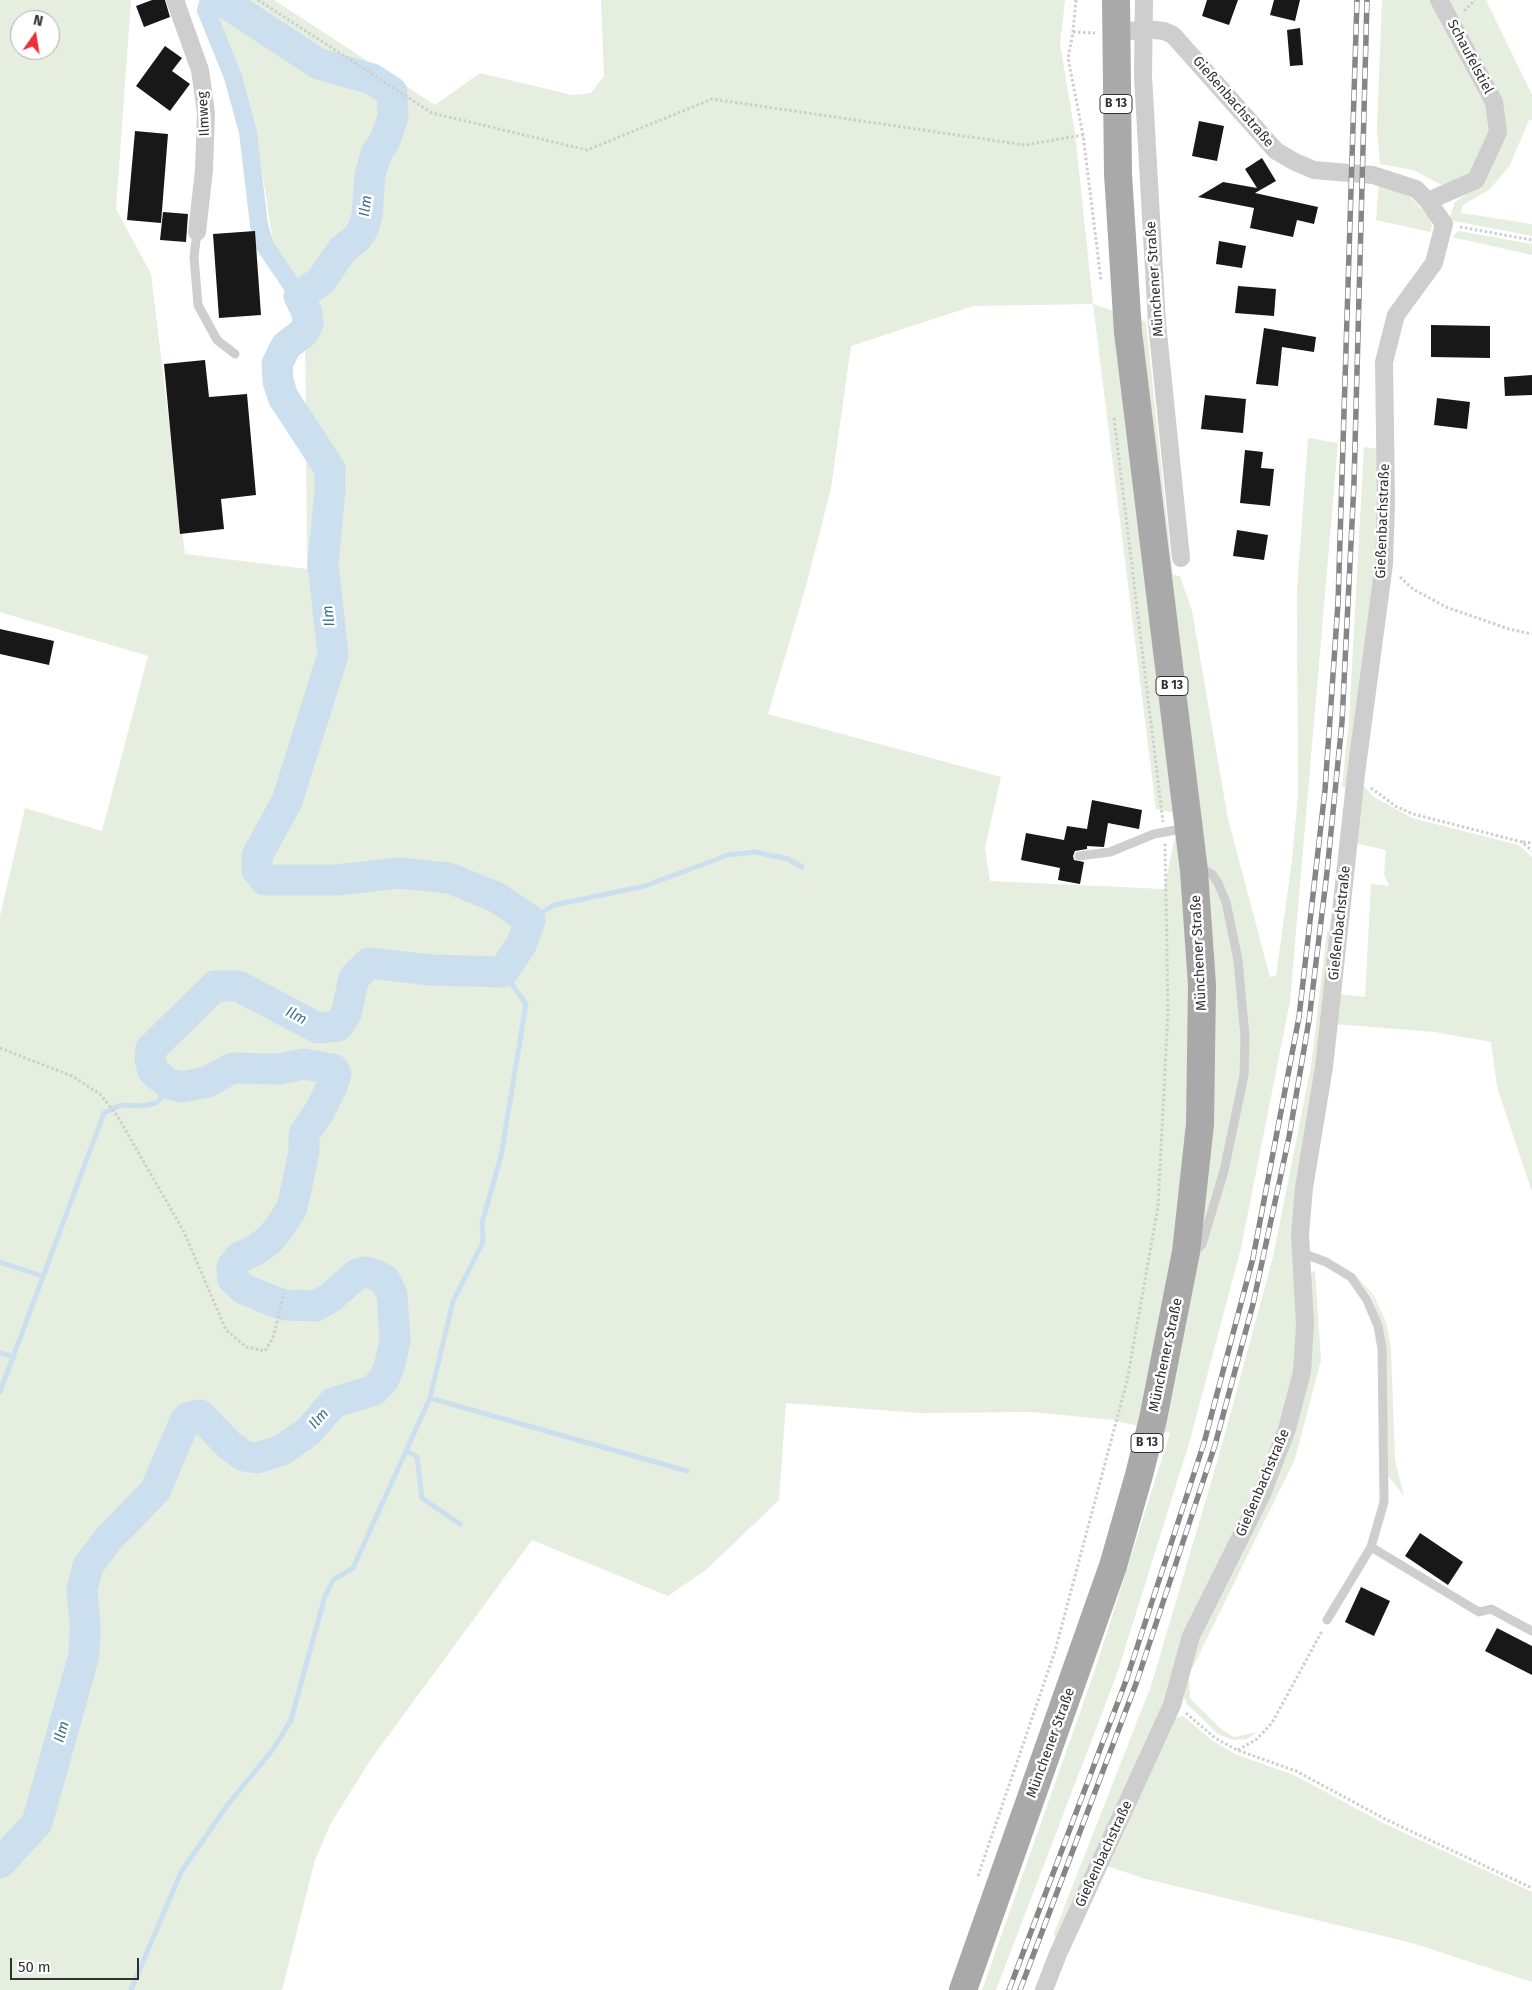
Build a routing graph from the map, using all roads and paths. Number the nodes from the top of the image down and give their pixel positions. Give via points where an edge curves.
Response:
1 (175, 0) edge
2 (258, 0) edge
3 (1076, 0) edge
4 (1116, 0) edge
5 (1144, 0) edge
6 (1439, 0) edge
7 (1145, 30) junction
8 (1116, 33) junction
9 (1083, 135) junction
10 (1428, 200) junction
11 (1444, 224) junction
12 (197, 232) joint
13 (1532, 240) edge
14 (1102, 290) dead end
15 (235, 354) dead end
16 (1114, 417) dead end
17 (1181, 558) dead end
18 (1384, 564) junction
19 (1532, 634) edge
20 (1356, 774) junction
21 (1177, 830) junction
22 (1522, 842) junction
23 (1532, 843) edge
24 (1532, 851) edge
25 (1079, 856) dead end
26 (1194, 871) junction
27 (0, 1048) edge
28 (1186, 1252) junction
29 (1302, 1253) junction
30 (284, 1293) dead end
31 (1371, 1547) junction
32 (1327, 1620) joint
33 (1532, 1631) edge
34 (1172, 1705) junction
35 (1237, 1750) junction
36 (978, 1877) dead end
37 (1532, 1888) edge
38 (963, 1990) edge
39 (1044, 1990) edge

1 - 12 street, Ilmweg via 200,70 206,113
2 - 9 path via 432,113 587,150 712,99 1025,145
3 - 9 path via 1068,58
4 - 8 main road, B 13
5 - 7 street, Münchener Straße
6 - 10 street, Schaufelstiel via 1494,102 1498,132 1476,180
7 - 8 street, Gießenbachstraße
7 - 10 street, Gießenbachstraße via 1164,31 1173,36 1276,151 1314,170 1374,175 1397,181 1416,189
7 - 17 street, Münchener Straße via 1143,76 1157,323
8 - 21 main road, B 13 via 1118,174 1128,332
9 - 14 path
10 - 11 street, Gießenbachstraße
11 - 13 path
11 - 18 street, Gießenbachstraße via 1434,263 1396,315 1384,362
12 - 15 lane via 194,257 198,305 217,340
16 - 21 path
18 - 19 path via 1413,589 1446,607
18 - 20 street, Gießenbachstraße
20 - 22 path via 1397,808
20 - 29 street, Gießenbachstraße via 1324,1067 1304,1188 1300,1234
21 - 25 lane via 1154,834 1110,852
21 - 26 main road, B 13
21 - 36 path via 1168,862 1168,1011 1158,1207 1127,1381 1056,1651
22 - 23 path
22 - 24 path
26 - 28 main road, Münchener Straße / B 13 via 1202,985 1202,1080
26 - 28 lane via 1204,870 1212,874 1226,902 1238,960 1245,1037 1244,1075 1224,1172 1202,1244 1195,1252
27 - 30 path via 72,1076 100,1094 118,1117 184,1232 226,1330 246,1347 266,1351 273,1338
28 - 38 main road, Münchener Straße / B 13 via 1153,1419 1113,1566
29 - 31 lane via 1351,1277 1367,1300 1378,1326 1384,1406 1384,1502
29 - 34 street, Gießenbachstraße via 1305,1325 1302,1372 1288,1429 1262,1494 1190,1636
31 - 32 lane
31 - 33 lane via 1479,1612 1491,1609
32 - 35 path via 1272,1723 1257,1739
34 - 35 path
34 - 39 street, Gießenbachstraße
35 - 37 path via 1296,1771 1387,1820

